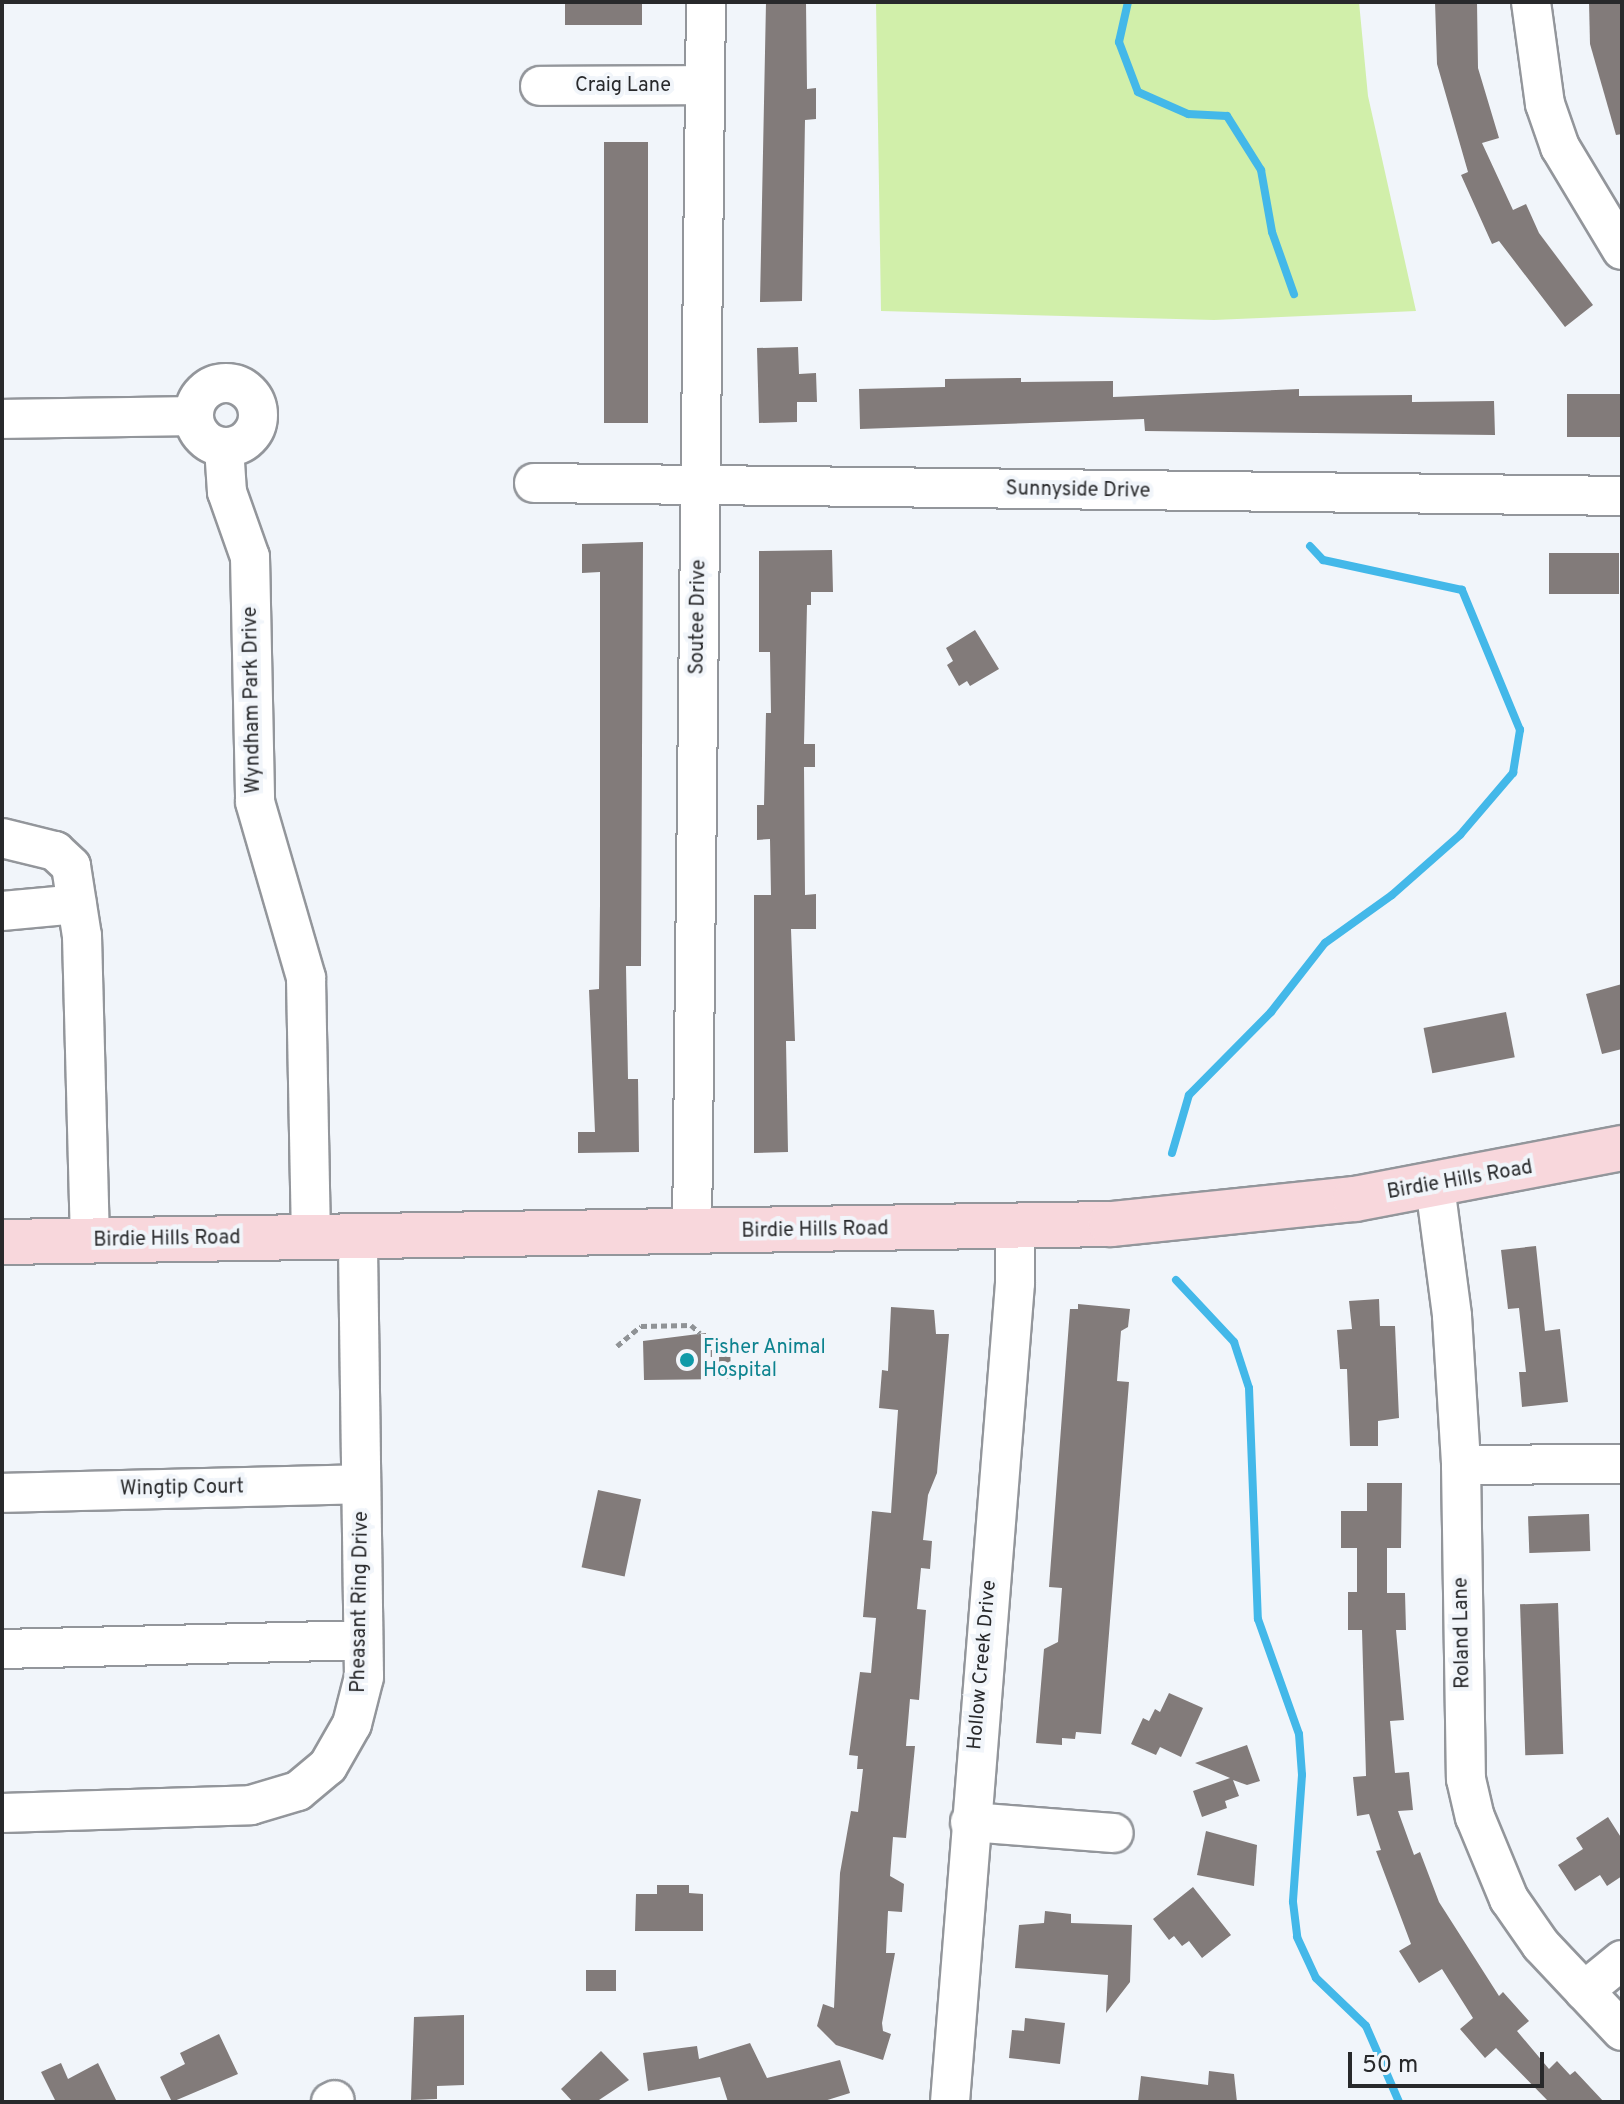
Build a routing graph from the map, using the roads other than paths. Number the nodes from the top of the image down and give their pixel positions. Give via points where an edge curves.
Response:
1 (706, 2) edge
2 (1531, 2) edge
3 (705, 85) junction
4 (540, 86) dead end
5 (1622, 250) edge
6 (194, 416) junction
7 (2, 419) edge
8 (224, 447) junction
9 (534, 483) dead end
10 (701, 483) junction
11 (1622, 496) edge
12 (2, 838) edge
13 (77, 904) junction
14 (2, 911) edge
15 (1622, 1148) edge
16 (1435, 1186) junction
17 (1015, 1227) junction
18 (692, 1233) junction
19 (358, 1237) junction
20 (311, 1238) junction
21 (90, 1241) junction
22 (2, 1242) edge
23 (1622, 1464) edge
24 (1461, 1465) junction
25 (361, 1484) junction
26 (2, 1493) edge
27 (363, 1640) junction
28 (2, 1649) edge
29 (2, 1813) edge
30 (970, 1822) junction
31 (1114, 1833) dead end
32 (1622, 1960) edge
33 (1584, 1991) junction
34 (1622, 2031) edge
35 (950, 2102) edge

1 - 3 street, Soutee Drive
2 - 5 street via 1545,104 1560,147
3 - 4 street, Craig Lane
3 - 10 street, Soutee Drive
6 - 7 street
6 - 8 street via 202,436
6 - 8 street via 207,389 226,383 245,389 256,406 256,426 242,443
8 - 20 street, Wyndham Park Drive via 227,492 250,557 255,802 306,978
9 - 10 street, Sunnyside Drive
10 - 11 street, Sunnyside Drive
10 - 18 street, Soutee Drive
12 - 13 street via 55,851 71,866
13 - 14 street
13 - 21 street
15 - 16 main road, Birdie Hills Road
16 - 17 main road, Birdie Hills Road via 1197,1218
16 - 24 street, Roland Lane via 1452,1316
17 - 18 main road, Birdie Hills Road
17 - 30 street, Hollow Creek Drive via 1015,1283
18 - 19 main road, Birdie Hills Road
19 - 20 main road, Birdie Hills Road
19 - 25 street, Pheasant Ring Drive
20 - 21 main road, Birdie Hills Road
21 - 22 main road, Birdie Hills Road
23 - 24 street
24 - 33 street, Roland Lane via 1465,1741 1475,1817 1509,1899 1541,1945
25 - 26 street, Wingtip Court
25 - 27 street, Pheasant Ring Drive
27 - 28 street
27 - 29 street, Pheasant Ring Drive via 364,1677 352,1724 328,1766 298,1791 251,1805
30 - 31 street
30 - 35 street, Hollow Creek Drive
32 - 33 street
33 - 34 street, Roland Lane

